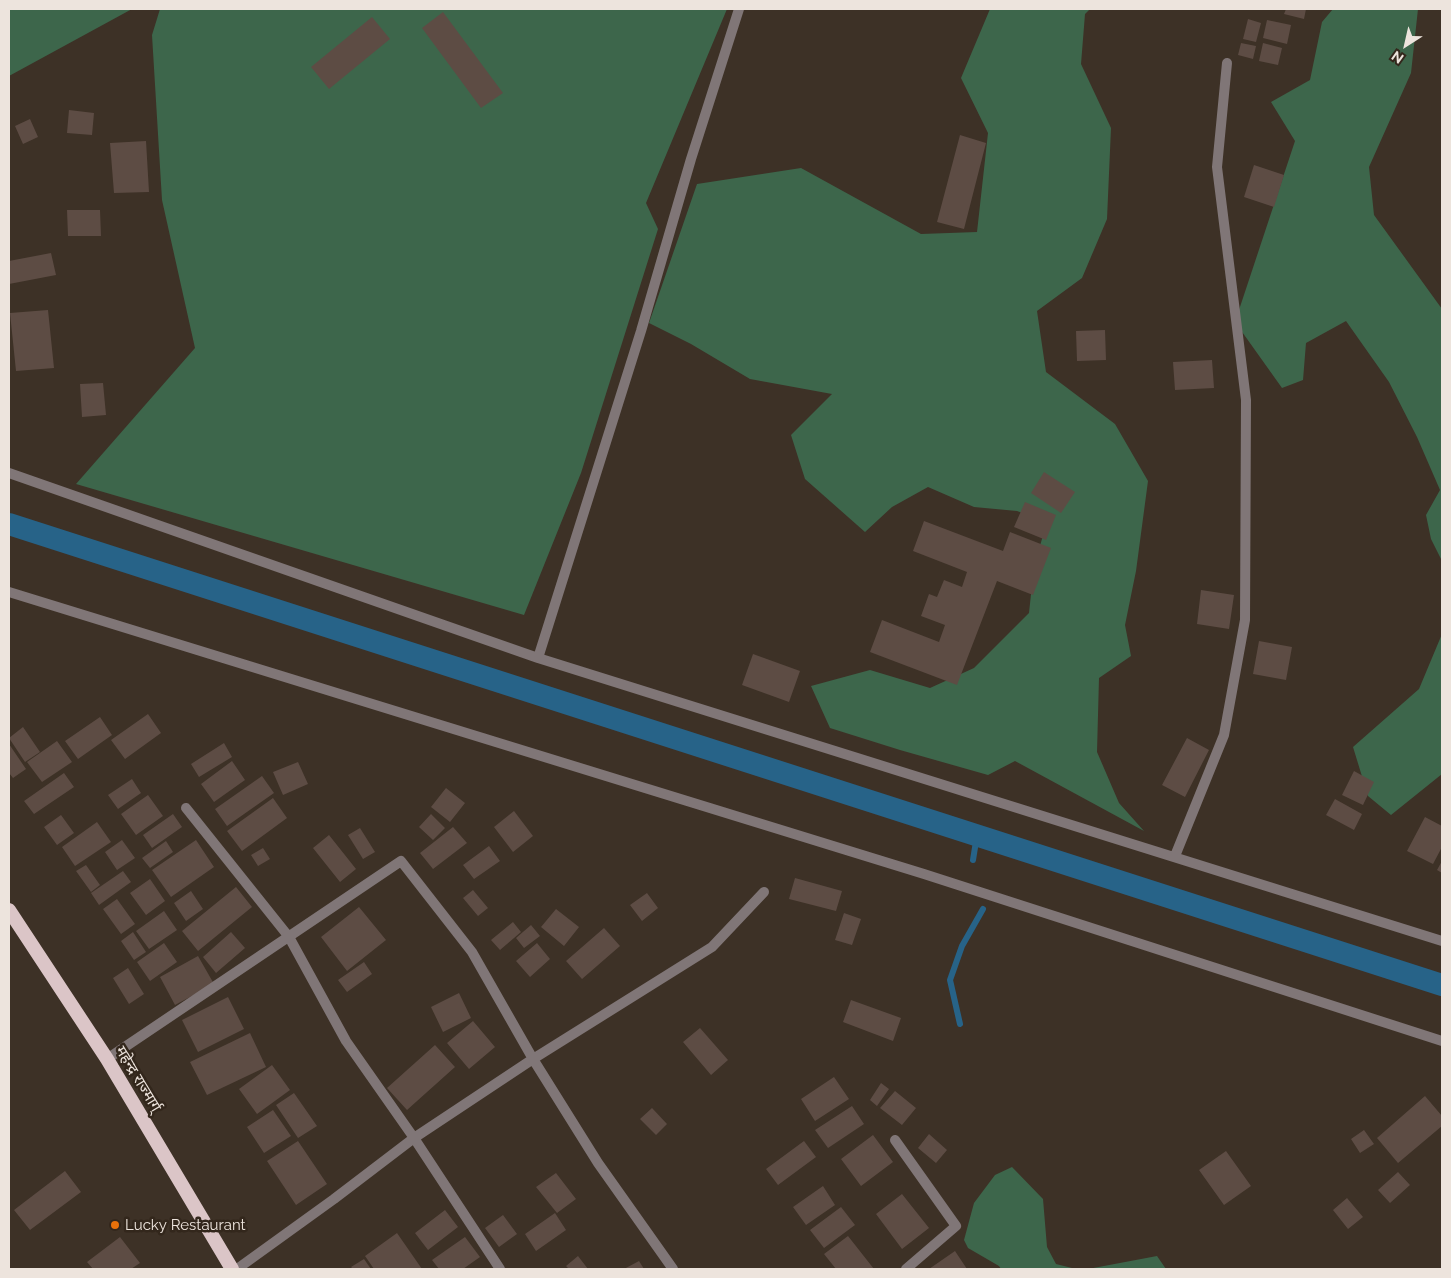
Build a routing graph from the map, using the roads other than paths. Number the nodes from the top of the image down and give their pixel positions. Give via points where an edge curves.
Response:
1 (739, 9) edge
2 (1227, 63) dead end
3 (9, 473) edge
4 (9, 592) edge
5 (538, 658) junction
6 (186, 808) dead end
7 (1175, 856) junction
8 (764, 892) dead end
9 (9, 910) edge
10 (288, 937) junction
11 (1442, 941) edge
12 (1442, 1041) edge
13 (107, 1059) junction
14 (533, 1059) junction
15 (414, 1138) junction
16 (895, 1140) dead end
17 (232, 1269) edge
18 (237, 1269) edge
19 (500, 1269) edge
20 (673, 1269) edge
21 (906, 1269) edge

1 - 5 street via 691,159 642,331
2 - 7 street via 1216,166 1246,400 1245,620 1224,735
3 - 5 street
4 - 12 street via 924,874
5 - 7 street
6 - 10 street
7 - 11 street
8 - 14 street via 712,947
9 - 13 highway, महेन्द्र राज्मार्ग्
10 - 13 street
10 - 14 street via 401,861 472,952
10 - 15 street via 346,1042
13 - 17 highway, महेन्द्र राज्मार्ग्
14 - 15 street
14 - 20 street via 598,1163
15 - 18 street
15 - 19 street
16 - 21 street via 956,1226

